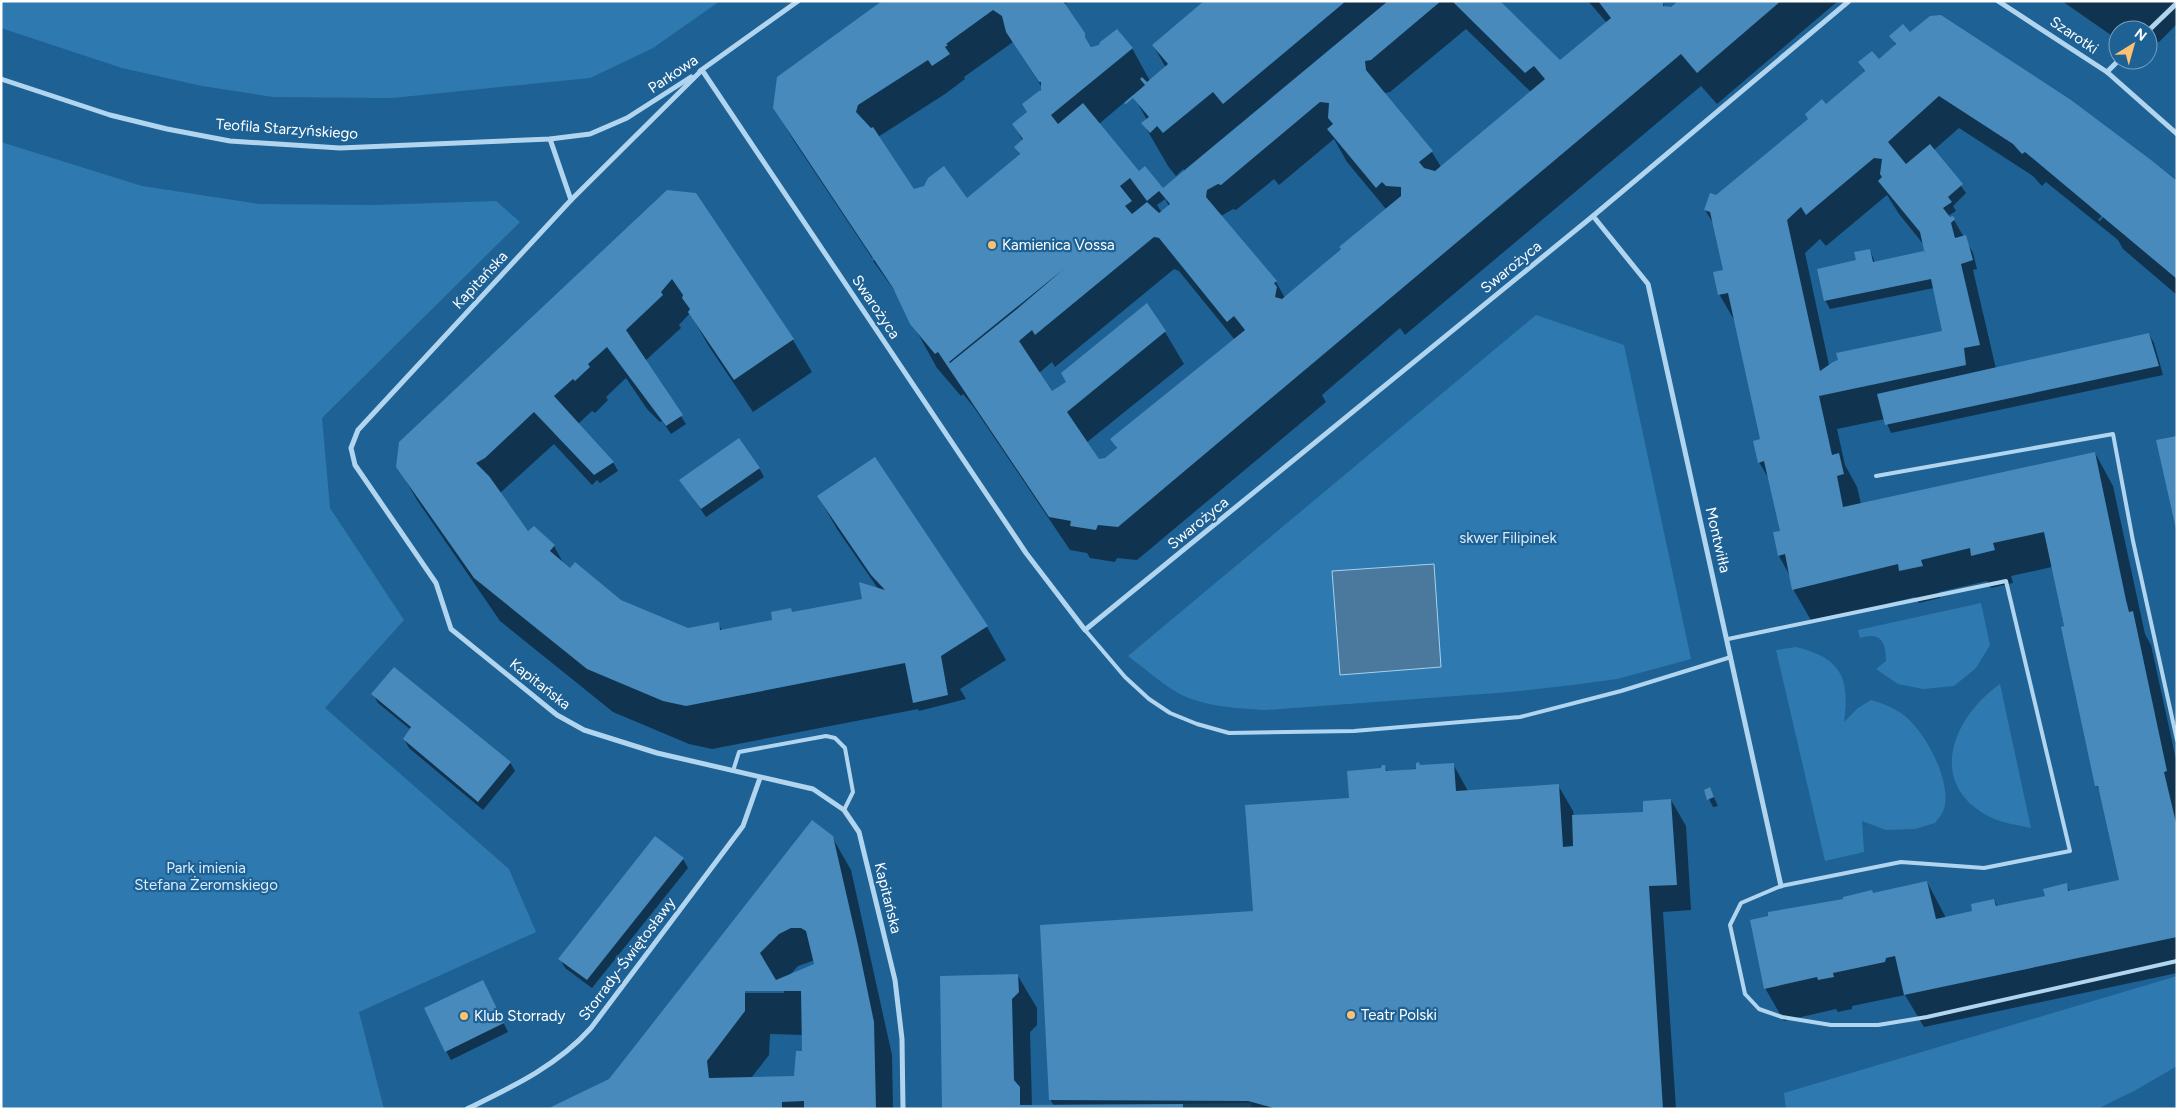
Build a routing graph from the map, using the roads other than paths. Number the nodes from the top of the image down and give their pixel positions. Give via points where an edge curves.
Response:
1 (798, 1) edge
2 (1849, 1) edge
3 (1998, 1) edge
4 (2177, 3) edge
5 (2158, 22) edge
6 (702, 70) junction
7 (2107, 72) joint
8 (1, 79) edge
9 (2177, 134) edge
10 (550, 139) junction
11 (571, 200) junction
12 (1594, 216) junction
13 (1876, 476) dead end
14 (1085, 630) junction
15 (1728, 639) junction
16 (1731, 657) junction
17 (2177, 740) edge
18 (732, 770) junction
19 (760, 778) junction
20 (844, 810) junction
21 (1781, 886) junction
22 (2177, 961) edge
23 (478, 1106) edge
24 (467, 1109) edge
25 (903, 1109) edge

1 - 6 street, Parkowa
2 - 12 street, Swarożyca
3 - 7 street, Szarotki
4 - 5 street
6 - 10 street, Parkowa via 627,118 590,134
6 - 11 street, Kapitańska
6 - 14 street, Swarożyca via 996,509 1048,584
7 - 9 street, Szarotki
8 - 10 street, Teofila Starzyńskiego via 110,115 230,140 340,148
10 - 11 street
11 - 18 street, Kapitańska via 358,430 351,448 355,465 436,583 451,629 459,636 557,715 584,730 657,753
12 - 14 street, Swarożyca
12 - 15 street, Montwiłła via 1648,284
13 - 17 lane via 2112,434
14 - 16 lane via 1111,662 1149,699 1170,713 1230,733 1354,730 1520,717
15 - 16 street, Montwiłła
15 - 21 lane via 2006,581 2070,852 1984,868 1901,862
16 - 21 street, Montwiłła
18 - 19 street, Kapitańska
18 - 20 lane via 739,752 826,736 835,738 845,748 853,792
19 - 20 street, Kapitańska via 813,789
19 - 23 street, Storrady-Świętosławy via 743,826 592,1028 575,1046 531,1077
20 - 25 street, Kapitańska via 859,832 895,980 902,1039
21 - 22 lane via 1741,903 1730,925 1745,994 1759,1009 1782,1017 1831,1025 1878,1025
23 - 24 street, Storrady-Świętosławy

